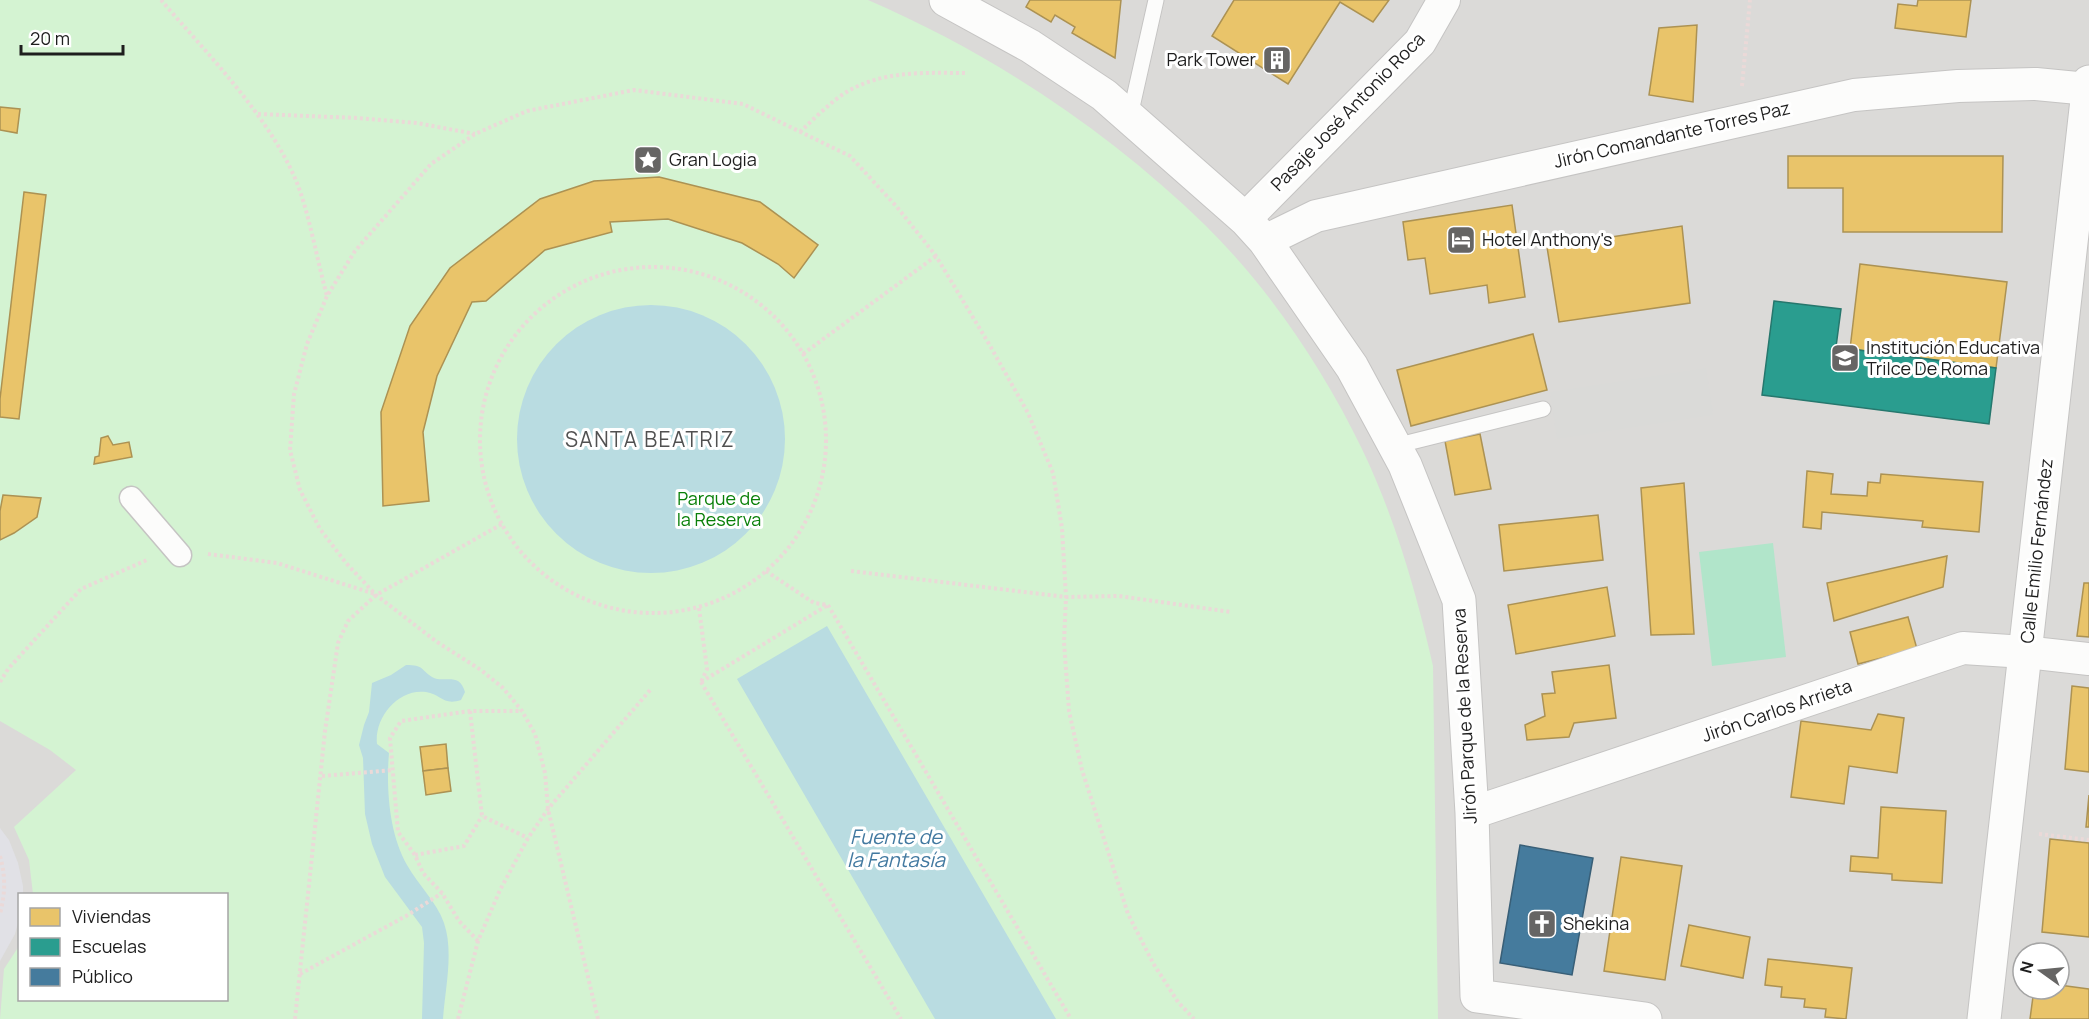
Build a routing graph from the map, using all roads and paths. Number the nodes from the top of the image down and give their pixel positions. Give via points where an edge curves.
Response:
1 (161, 0) edge
2 (946, 0) edge
3 (1156, 0) edge
4 (1444, 0) edge
5 (1750, 0) edge
6 (968, 73) dead end
7 (2089, 82) edge
8 (2089, 89) edge
9 (258, 114) junction
10 (1130, 116) junction
11 (1739, 120) junction
12 (800, 132) junction
13 (476, 134) junction
14 (1255, 230) junction
15 (936, 255) junction
16 (327, 296) junction
17 (803, 354) junction
18 (1543, 409) dead end
19 (1395, 446) junction
20 (131, 498) dead end
21 (502, 524) junction
22 (180, 555) junction
23 (766, 571) junction
24 (851, 571) dead end
25 (376, 595) junction
26 (1066, 597) junction
27 (828, 605) junction
28 (699, 608) junction
29 (1231, 612) dead end
30 (2025, 652) junction
31 (2089, 659) edge
32 (0, 682) edge
33 (701, 682) junction
34 (651, 689) dead end
35 (470, 711) junction
36 (522, 711) junction
37 (392, 770) junction
38 (322, 776) junction
39 (548, 809) junction
40 (1472, 813) junction
41 (482, 816) junction
42 (2006, 831) junction
43 (528, 838) junction
44 (2089, 840) edge
45 (415, 855) junction
46 (0, 856) edge
47 (441, 894) junction
48 (0, 914) edge
49 (478, 941) junction
50 (300, 975) junction
51 (1983, 1015) edge
52 (295, 1019) edge
53 (458, 1019) edge
54 (598, 1019) edge
55 (901, 1019) edge
56 (1071, 1019) edge
57 (1194, 1019) edge
58 (1645, 1019) edge

1 - 9 path
2 - 10 street, Jirón Parque de la Reserva via 1030,46
3 - 10 lane
4 - 14 street, Pasaje José Antonio Roca via 1420,42 1299,166
5 - 11 path
6 - 12 path via 922,72 881,77 849,91
7 - 8 street, Calle Emilio Fernández
8 - 11 street, Jirón Comandante Torres Paz via 2036,84 1854,95
8 - 30 street, Calle Emilio Fernández
9 - 13 path via 417,123
9 - 16 path via 302,196
10 - 14 street, Jirón Parque de la Reserva
11 - 14 street, Jirón Comandante Torres Paz
12 - 13 path via 742,104 634,90 527,111
12 - 15 path via 850,156
13 - 16 path via 431,164 355,251
14 - 19 street, Jirón Parque de la Reserva via 1352,367
15 - 17 path
15 - 26 path via 1028,413 1053,473 1062,528
16 - 25 path via 307,344 294,394 290,450 300,490 320,529
17 - 21 path via 789,331 759,301 723,280 683,268 641,266 600,274 562,291 529,318 504,351 487,390 480,422 480,454 486,486
17 - 23 path via 822,402 826,439 822,476 801,528
18 - 19 lane
19 - 40 street, Jirón Parque de la Reserva via 1459,600
20 - 22 street
21 - 25 path
21 - 28 path via 518,550 547,578 581,599 619,611 659,614
22 - 25 path via 215,554 277,564
22 - 32 path via 151,558 81,589
23 - 27 path via 814,603
23 - 28 path via 735,593
24 - 26 path
25 - 36 path via 481,670
25 - 38 path via 348,621 338,643
26 - 29 path via 1119,597
26 - 57 path via 1064,642 1069,711 1082,770 1128,914 1153,963
27 - 33 path
27 - 56 path
28 - 33 path via 707,669
30 - 31 street, Jirón Carlos Arrieta
30 - 40 street, Jirón Carlos Arrieta via 1963,648
30 - 42 street, Calle Emilio Fernández
33 - 55 path
34 - 39 path
35 - 36 path
35 - 37 path via 401,721 390,738
35 - 41 path
36 - 39 path via 535,734 545,773
37 - 38 path
37 - 45 path via 398,831
38 - 50 path
39 - 43 path
39 - 54 path
40 - 58 street, Jirón Parque de la Reserva via 1477,996
41 - 43 path
41 - 45 path via 464,846
42 - 44 path
42 - 51 street, Calle Emilio Fernández
43 - 49 path
45 - 47 path via 423,873
46 - 48 path via 5,878
47 - 49 path
47 - 50 path
49 - 53 path
50 - 52 path

